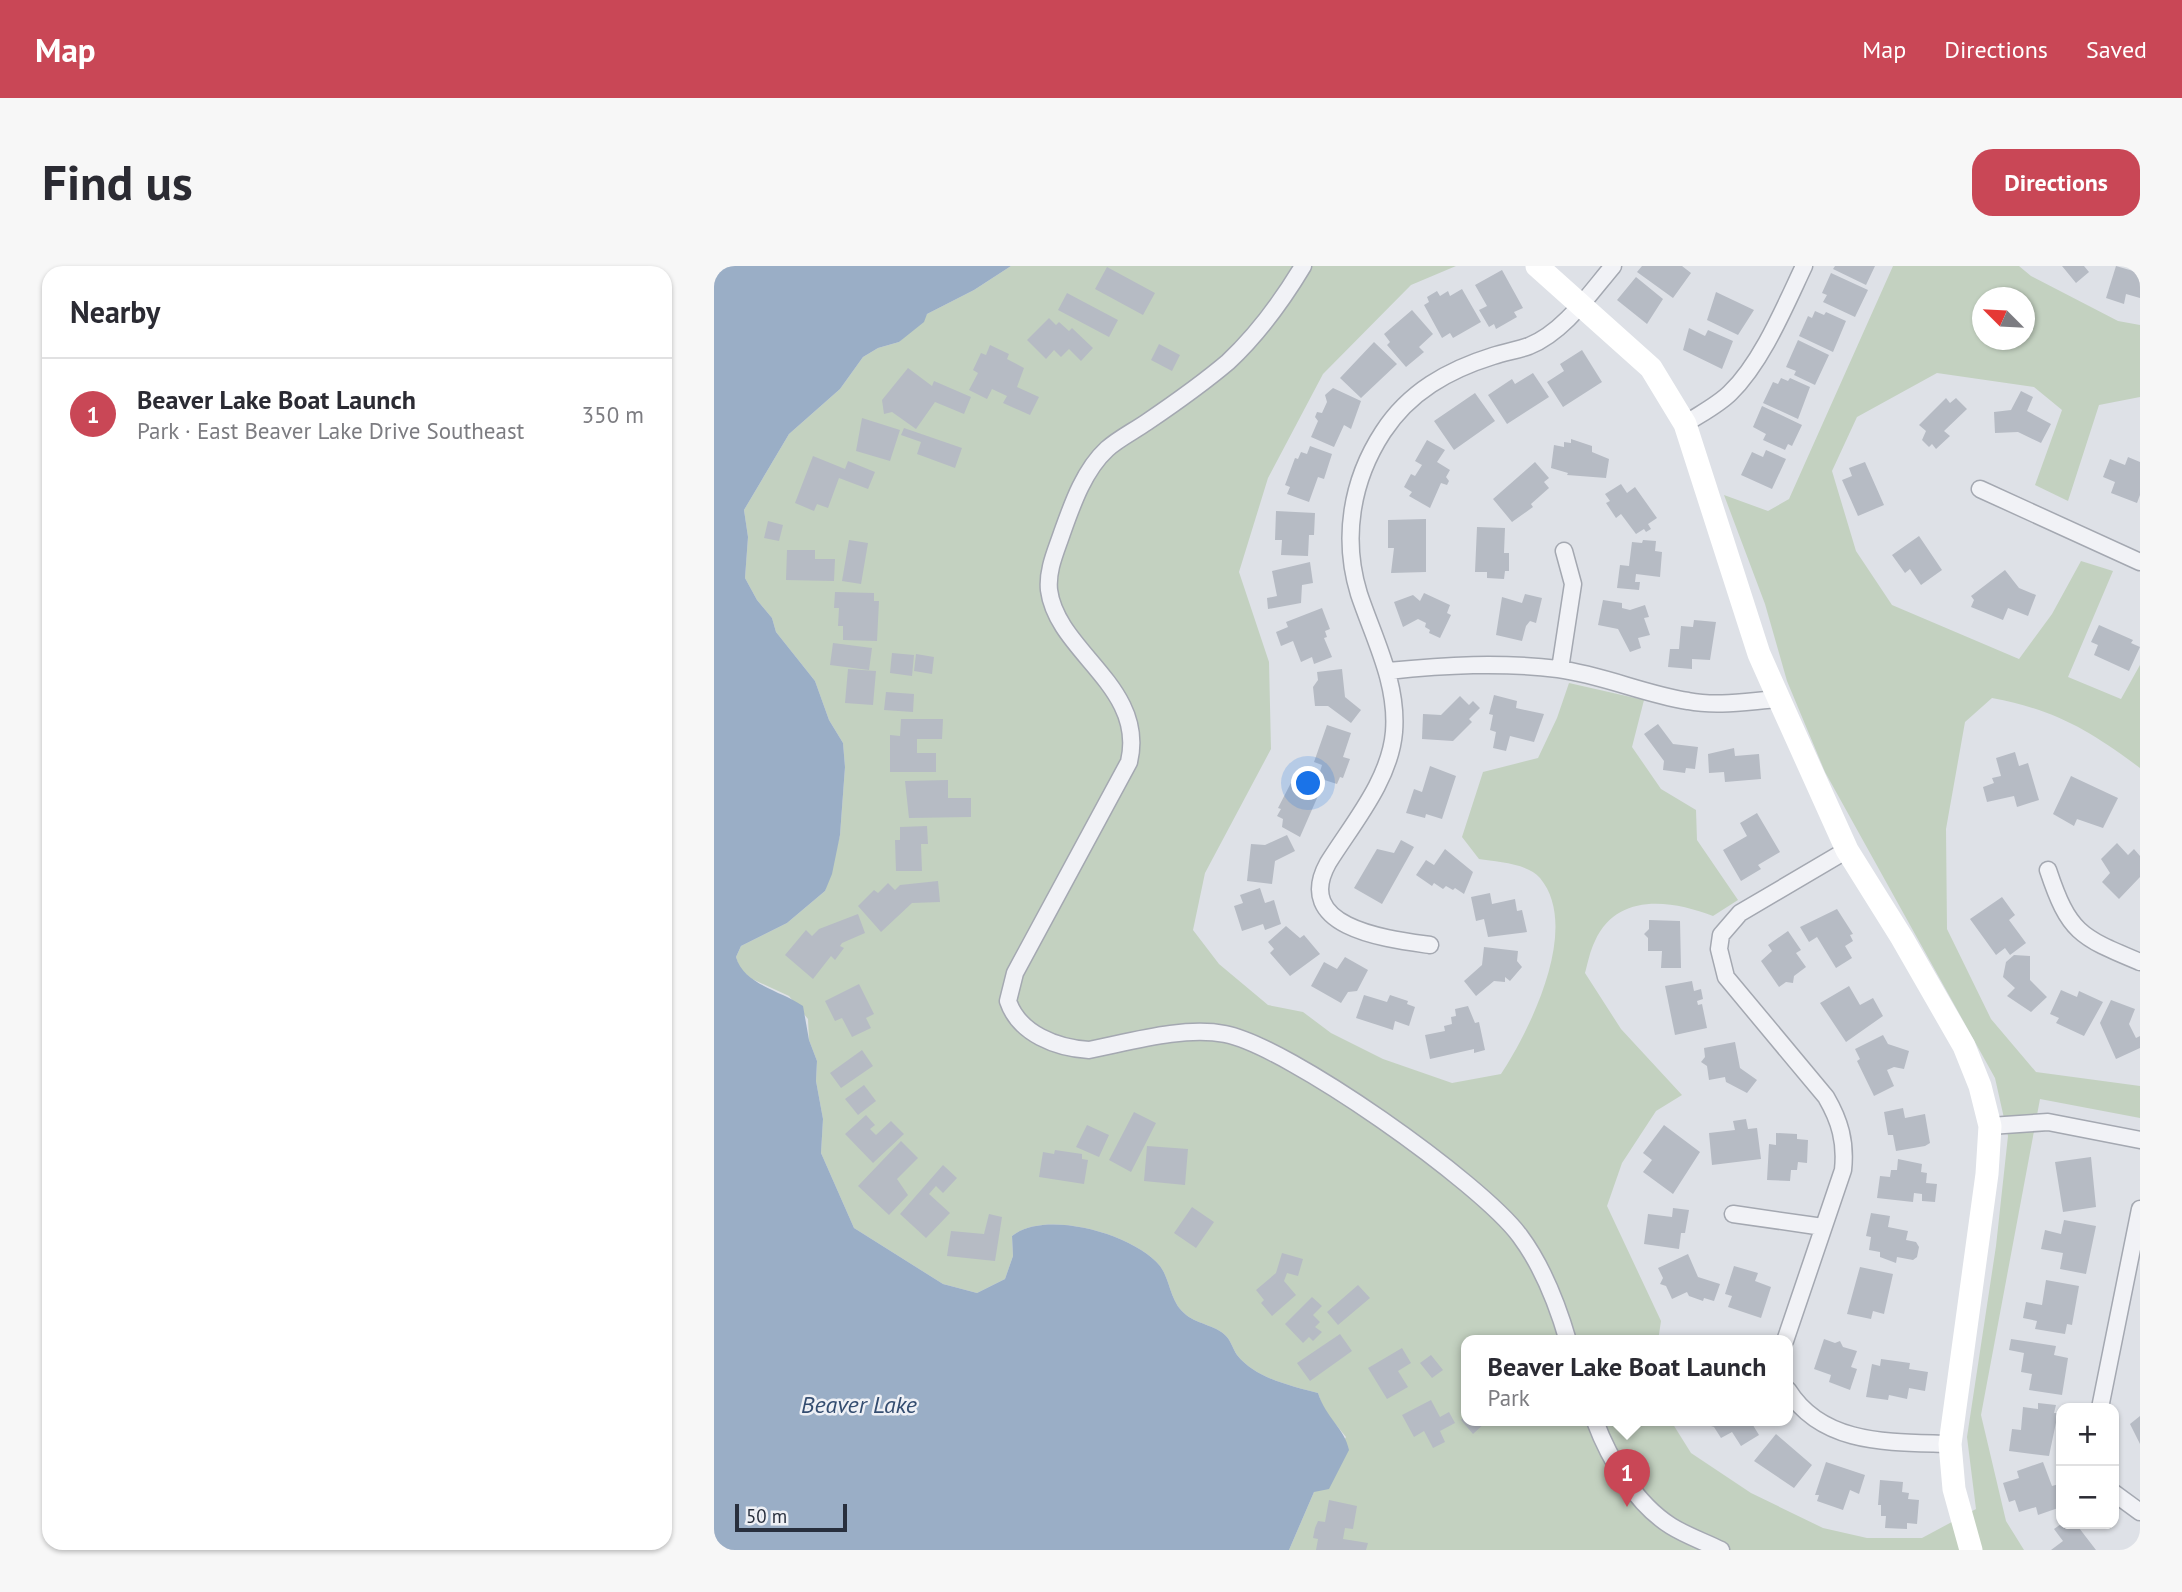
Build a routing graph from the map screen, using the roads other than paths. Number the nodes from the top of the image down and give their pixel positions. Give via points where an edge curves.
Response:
1 (1303, 266) edge
2 (1536, 266) edge
3 (1613, 266) edge
4 (1804, 266) edge
5 (1580, 305) junction
6 (1685, 424) junction
7 (1980, 489) dead end
8 (1564, 551) dead end
9 (2140, 562) edge
10 (1560, 669) junction
11 (1388, 671) junction
12 (1779, 699) junction
13 (1847, 850) junction
14 (2048, 870) dead end
15 (1430, 945) dead end
16 (2140, 962) edge
17 (1990, 1126) junction
18 (2140, 1140) edge
19 (2140, 1209) edge
20 (1733, 1214) dead end
21 (1823, 1227) junction
22 (1566, 1335) edge
23 (1787, 1335) edge
24 (1793, 1396) edge
25 (2102, 1403) edge
26 (1596, 1426) edge
27 (1950, 1444) junction
28 (2119, 1497) edge
29 (2140, 1512) edge
30 (1721, 1550) edge
31 (1971, 1550) edge

1 - 22 street via 1276,308 1228,361 1185,397 1107,449 1069,512 1050,571 1053,604 1125,713 1133,745 1114,791 1015,973 1008,1002 1018,1020 1031,1030 1070,1049 1200,1032 1226,1034 1321,1082 1449,1168 1498,1211 1535,1259
2 - 5 street
3 - 5 street
4 - 6 street via 1743,379
5 - 6 street via 1651,368
5 - 11 street via 1529,346 1472,363 1423,389 1390,423 1365,464 1349,544 1360,595
6 - 12 street via 1759,654
7 - 9 street
8 - 10 street via 1573,584
10 - 11 street via 1482,663
10 - 12 street via 1687,701 1712,704
11 - 15 street via 1394,731 1389,757 1381,779 1320,877 1319,892 1322,904 1337,920 1376,936
12 - 13 street
13 - 17 street via 1964,1046
13 - 21 street via 1740,913 1721,935 1719,949 1726,977 1835,1112 1844,1159
14 - 16 street via 2059,905 2080,934
17 - 18 street via 2048,1122
17 - 27 street via 1982,1220
19 - 25 street
20 - 21 street
21 - 23 street
24 - 27 street via 1812,1417 1855,1437
26 - 30 street via 1610,1455 1655,1513 1671,1526
27 - 31 street via 1954,1489
28 - 29 street

